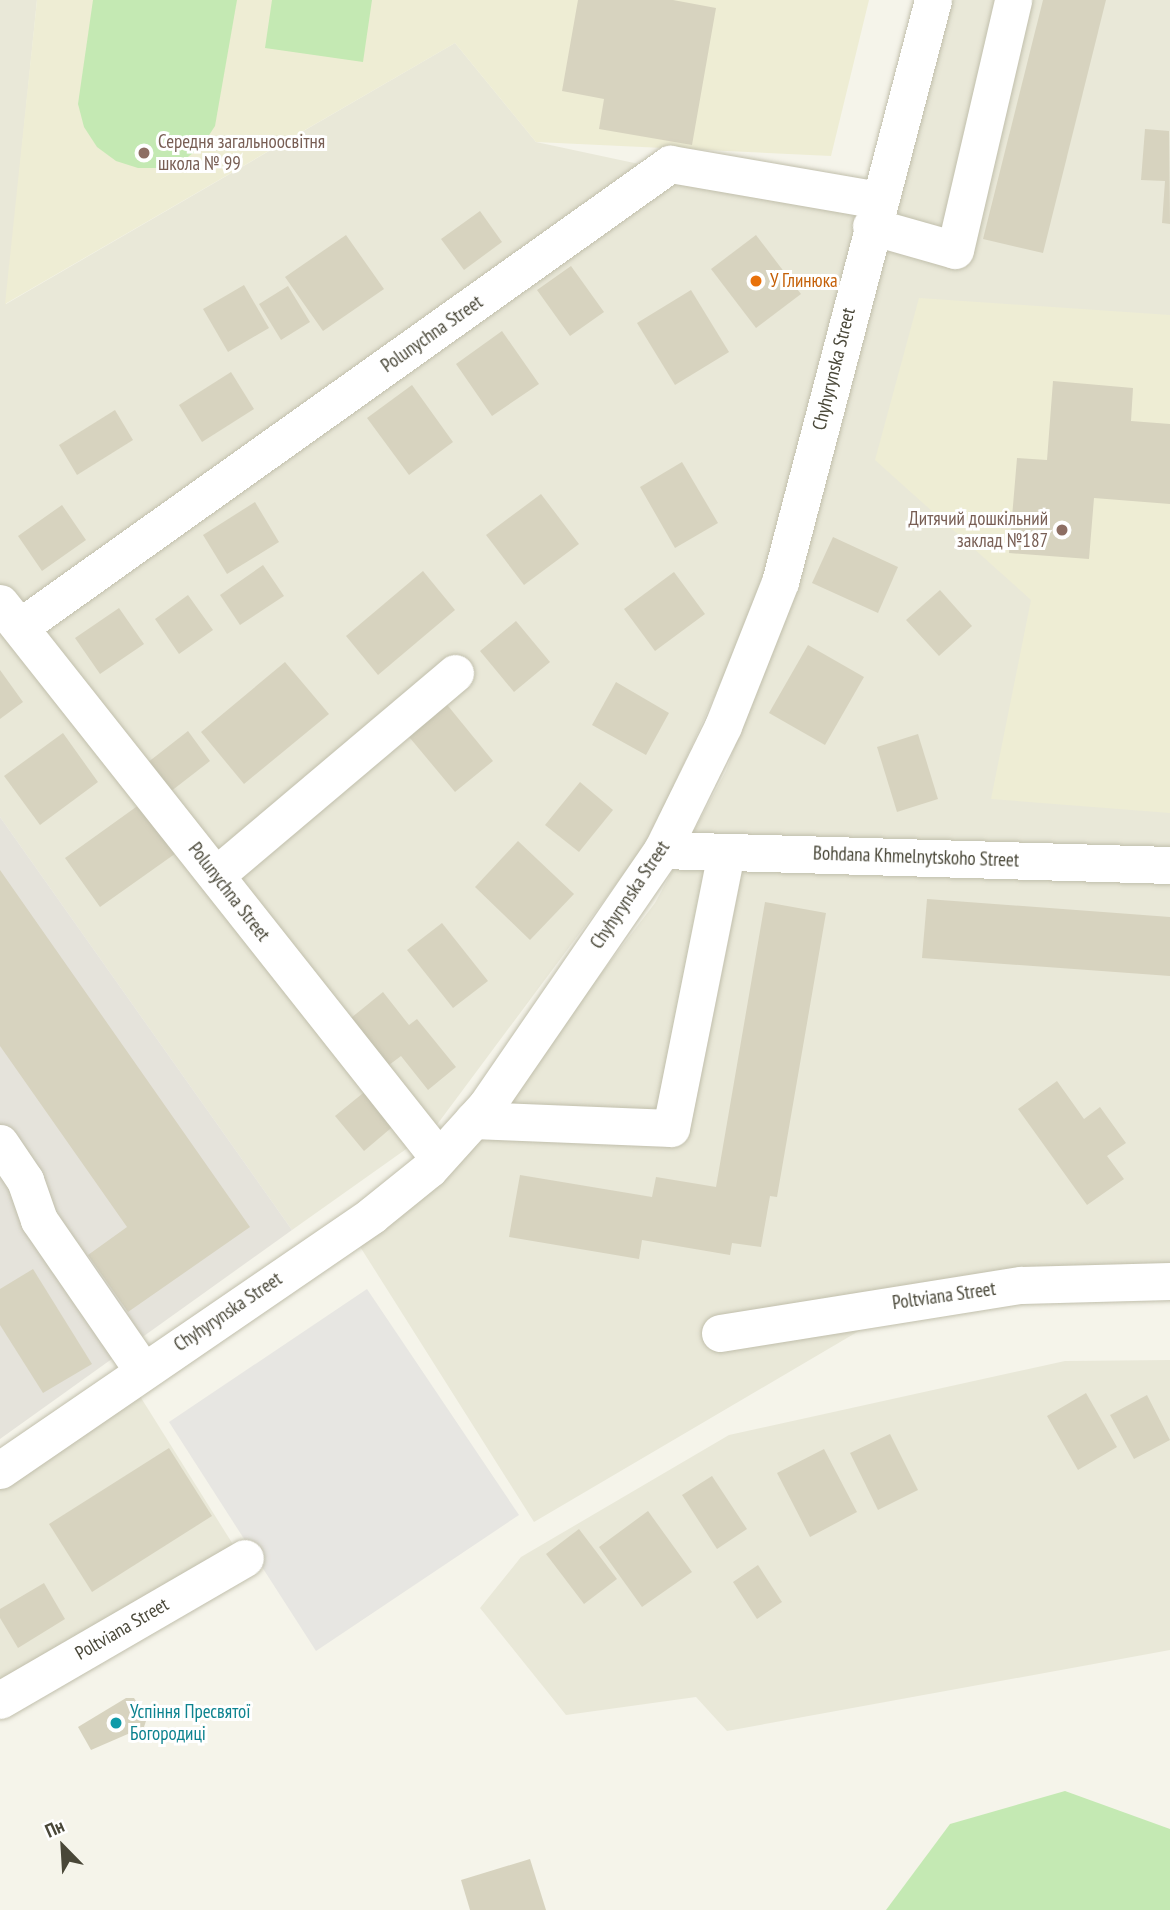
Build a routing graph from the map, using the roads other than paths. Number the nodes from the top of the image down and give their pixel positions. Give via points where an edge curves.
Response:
1 (933, 0) edge
2 (1013, 0) edge
3 (875, 213) junction
4 (11, 614) edge
5 (455, 673) dead end
6 (663, 850) junction
7 (726, 852) junction
8 (1170, 865) edge
9 (216, 875) junction
10 (472, 1120) junction
11 (0, 1143) edge
12 (438, 1157) junction
13 (1170, 1281) edge
14 (720, 1333) dead end
15 (143, 1371) junction
16 (0, 1470) edge
17 (245, 1558) dead end
18 (0, 1700) edge

1 - 3 street, Chyhyrynska Street
2 - 3 street, Polunychna Street via 955,250
3 - 4 street, Polunychna Street via 670,164
3 - 6 street, Chyhyrynska Street via 780,582 723,726
4 - 9 street, Polunychna Street
5 - 9 street
6 - 7 street, Bohdana Khmelnytskoho Street
6 - 10 street, Chyhyrynska Street
7 - 8 street, Bohdana Khmelnytskoho Street
7 - 10 street via 671,1128
9 - 12 street, Polunychna Street
10 - 12 street, Chyhyrynska Street
11 - 15 street via 25,1180 39,1220
12 - 15 street, Chyhyrynska Street via 372,1215
13 - 14 street, Poltviana Street via 1021,1285
15 - 16 street, Chyhyrynska Street
17 - 18 street, Poltviana Street

